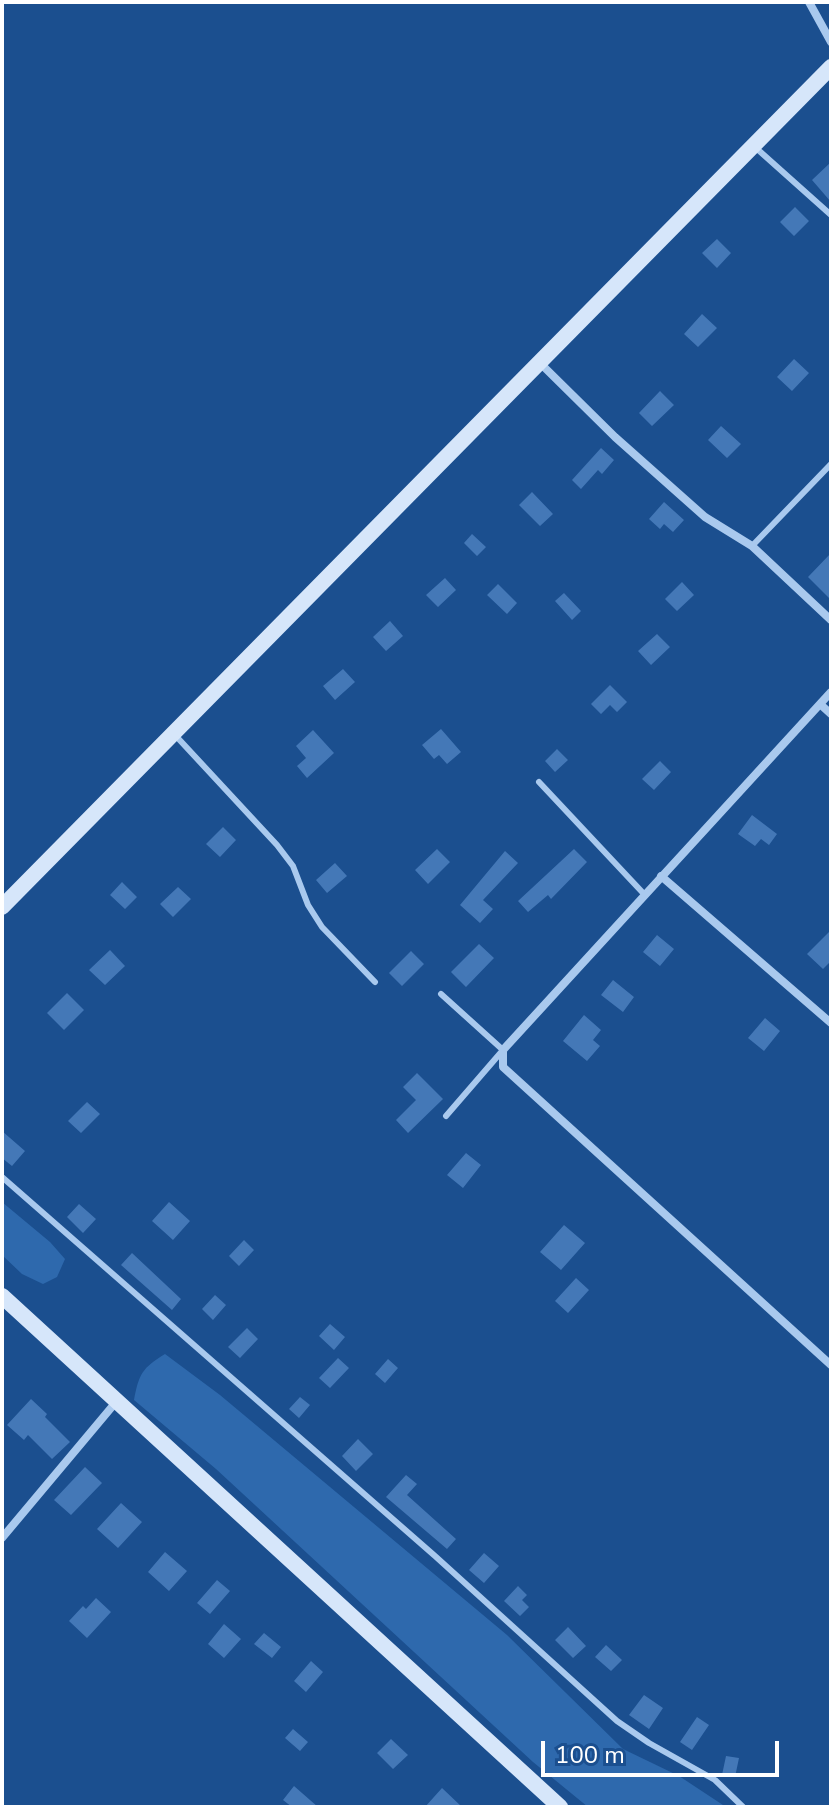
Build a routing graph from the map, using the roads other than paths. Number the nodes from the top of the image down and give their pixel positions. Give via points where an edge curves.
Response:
1 (809, 2) edge
2 (831, 42) edge
3 (831, 67) edge
4 (754, 145) junction
5 (831, 215) edge
6 (540, 362) junction
7 (831, 464) edge
8 (752, 546) junction
9 (831, 620) edge
10 (831, 692) edge
11 (820, 704) junction
12 (831, 714) edge
13 (173, 733) junction
14 (539, 782) dead end
15 (661, 876) junction
16 (644, 894) junction
17 (2, 907) edge
18 (375, 982) dead end
19 (441, 994) dead end
20 (831, 1023) edge
21 (503, 1050) junction
22 (446, 1116) dead end
23 (2, 1177) edge
24 (2, 1296) edge
25 (831, 1365) edge
26 (116, 1402) junction
27 (2, 1538) edge
28 (560, 1807) edge
29 (743, 1807) edge

1 - 2 street
3 - 4 street
4 - 5 lane
4 - 6 street
6 - 8 street via 705,517
6 - 13 street
7 - 8 lane
8 - 9 street
10 - 11 street
11 - 12 street
11 - 15 street
13 - 17 street
13 - 18 lane via 277,845 322,927
14 - 16 lane
15 - 16 street
15 - 20 street
16 - 21 street
19 - 21 lane
21 - 22 lane
21 - 25 street via 503,1067
23 - 29 lane via 617,1721 715,1780
24 - 26 street
26 - 27 street
26 - 28 street

